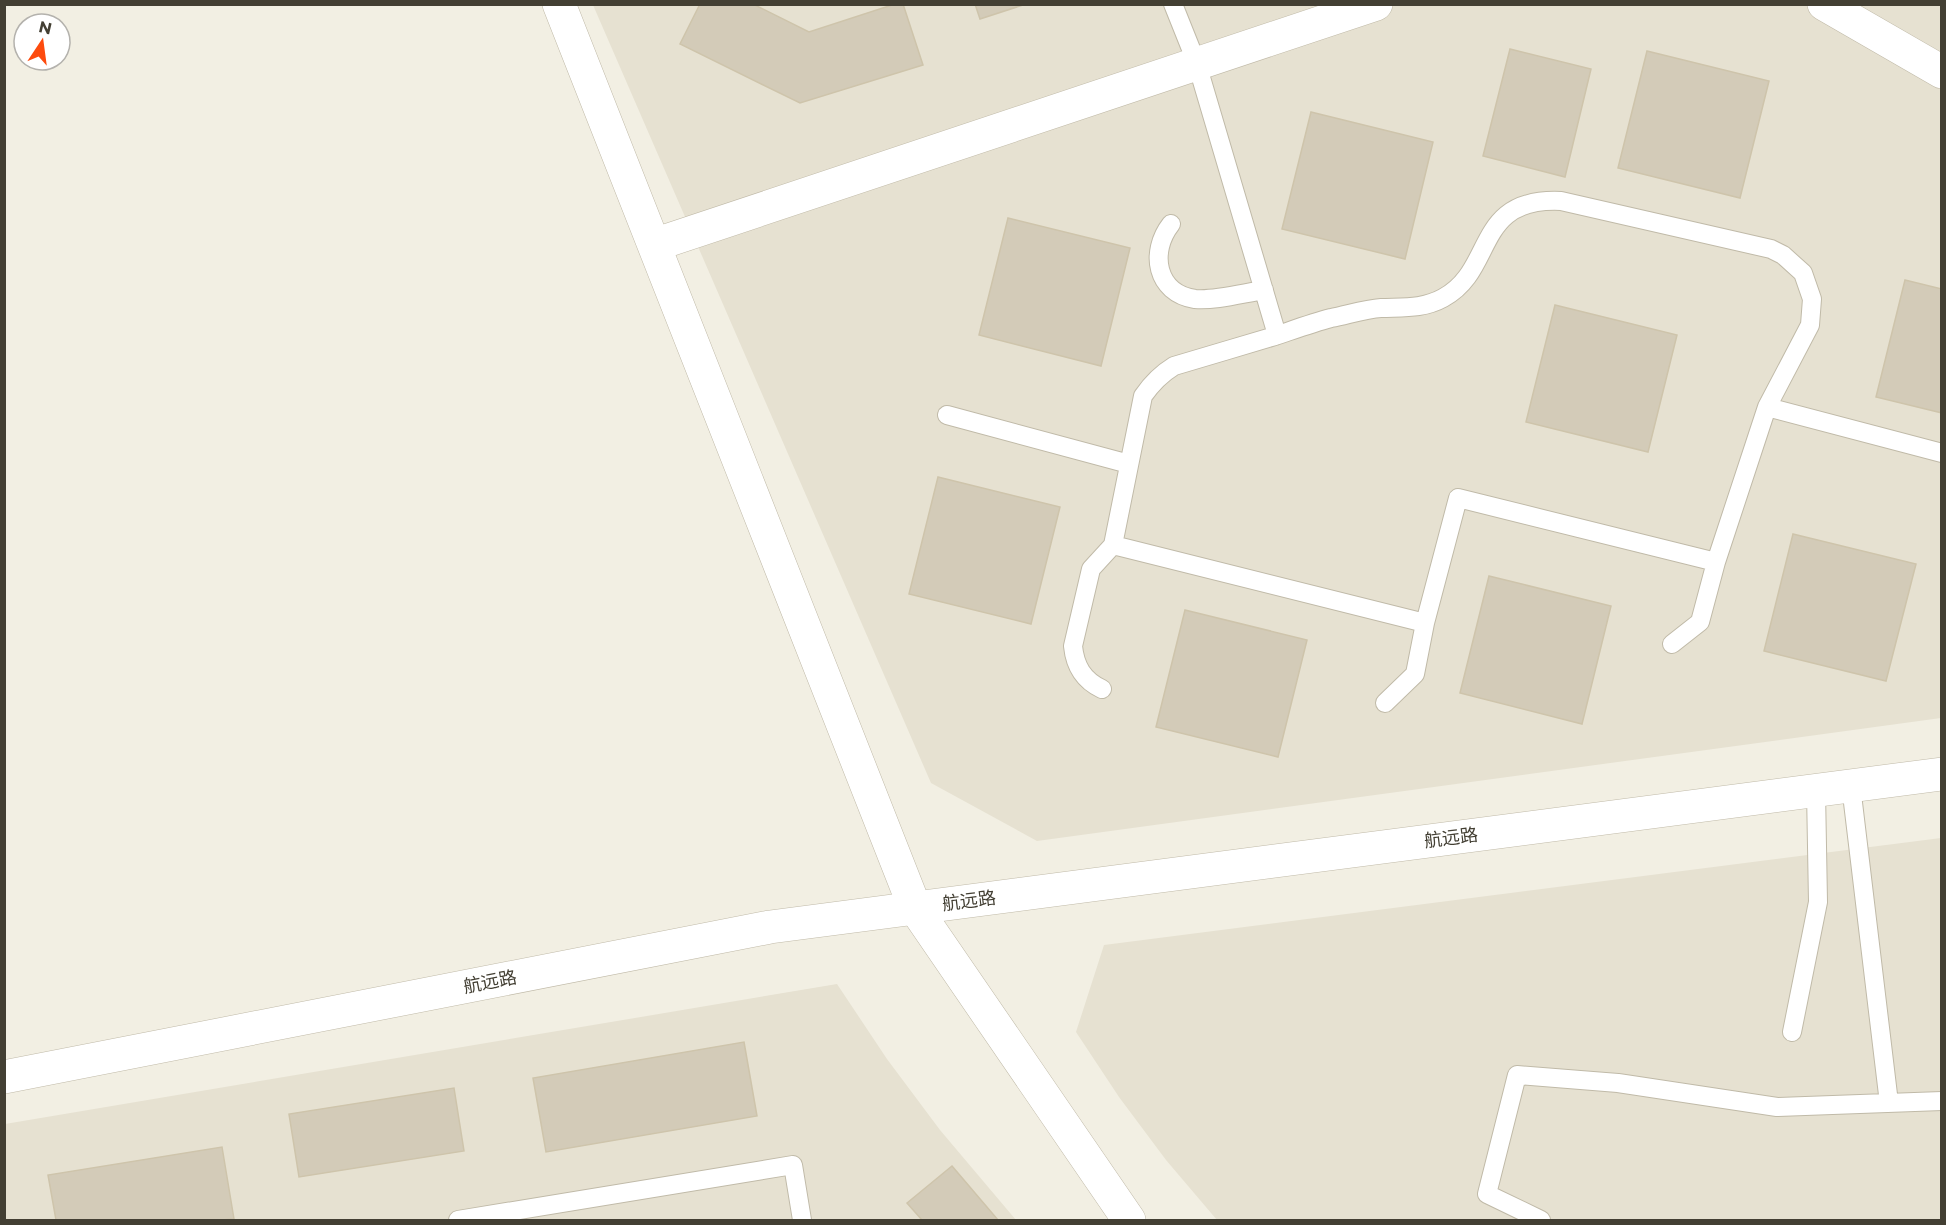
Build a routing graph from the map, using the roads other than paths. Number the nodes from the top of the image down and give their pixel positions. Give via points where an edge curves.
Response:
1 (559, 4) edge
2 (1173, 4) edge
3 (1376, 4) edge
4 (1824, 4) edge
5 (1197, 64) junction
6 (1941, 72) edge
7 (1171, 224) dead end
8 (654, 245) junction
9 (1264, 290) junction
10 (1277, 335) junction
11 (1767, 407) junction
12 (947, 415) dead end
13 (1941, 453) edge
14 (1129, 464) junction
15 (1113, 545) junction
16 (1716, 562) junction
17 (1425, 623) junction
18 (1672, 644) dead end
19 (1102, 689) dead end
20 (1385, 703) dead end
21 (1941, 774) edge
22 (1851, 786) junction
23 (1816, 791) junction
24 (915, 908) junction
25 (1792, 1032) dead end
26 (4, 1077) edge
27 (1941, 1101) edge
28 (1889, 1103) junction
29 (458, 1221) edge
30 (802, 1221) edge
31 (1129, 1221) edge
32 (1541, 1221) edge

1 - 8 street
2 - 5 lane
3 - 5 street
4 - 6 street
5 - 8 street
5 - 9 lane
7 - 9 lane via 1161,239 1157,257 1161,274 1173,289 1196,299
8 - 24 street
9 - 10 lane
10 - 11 lane via 1329,319 1378,309 1428,305 1445,298 1459,286 1491,231 1503,218 1532,202 1561,201 1771,249 1794,263 1809,285 1813,312
10 - 14 lane via 1174,366 1163,373 1143,396
11 - 13 lane
11 - 16 lane
12 - 14 lane
14 - 15 lane
15 - 17 lane
15 - 19 lane via 1091,569 1073,646 1079,670
16 - 17 lane via 1458,498
16 - 18 lane via 1700,622
17 - 20 lane via 1415,674
21 - 22 street, 航远路
22 - 23 street, 航远路
22 - 28 lane
23 - 24 street, 航远路
23 - 25 lane via 1818,902
24 - 26 street, 航远路 via 770,927
24 - 31 street
27 - 28 lane
28 - 32 lane via 1777,1107 1618,1083 1517,1075 1487,1194
29 - 30 lane via 792,1165

